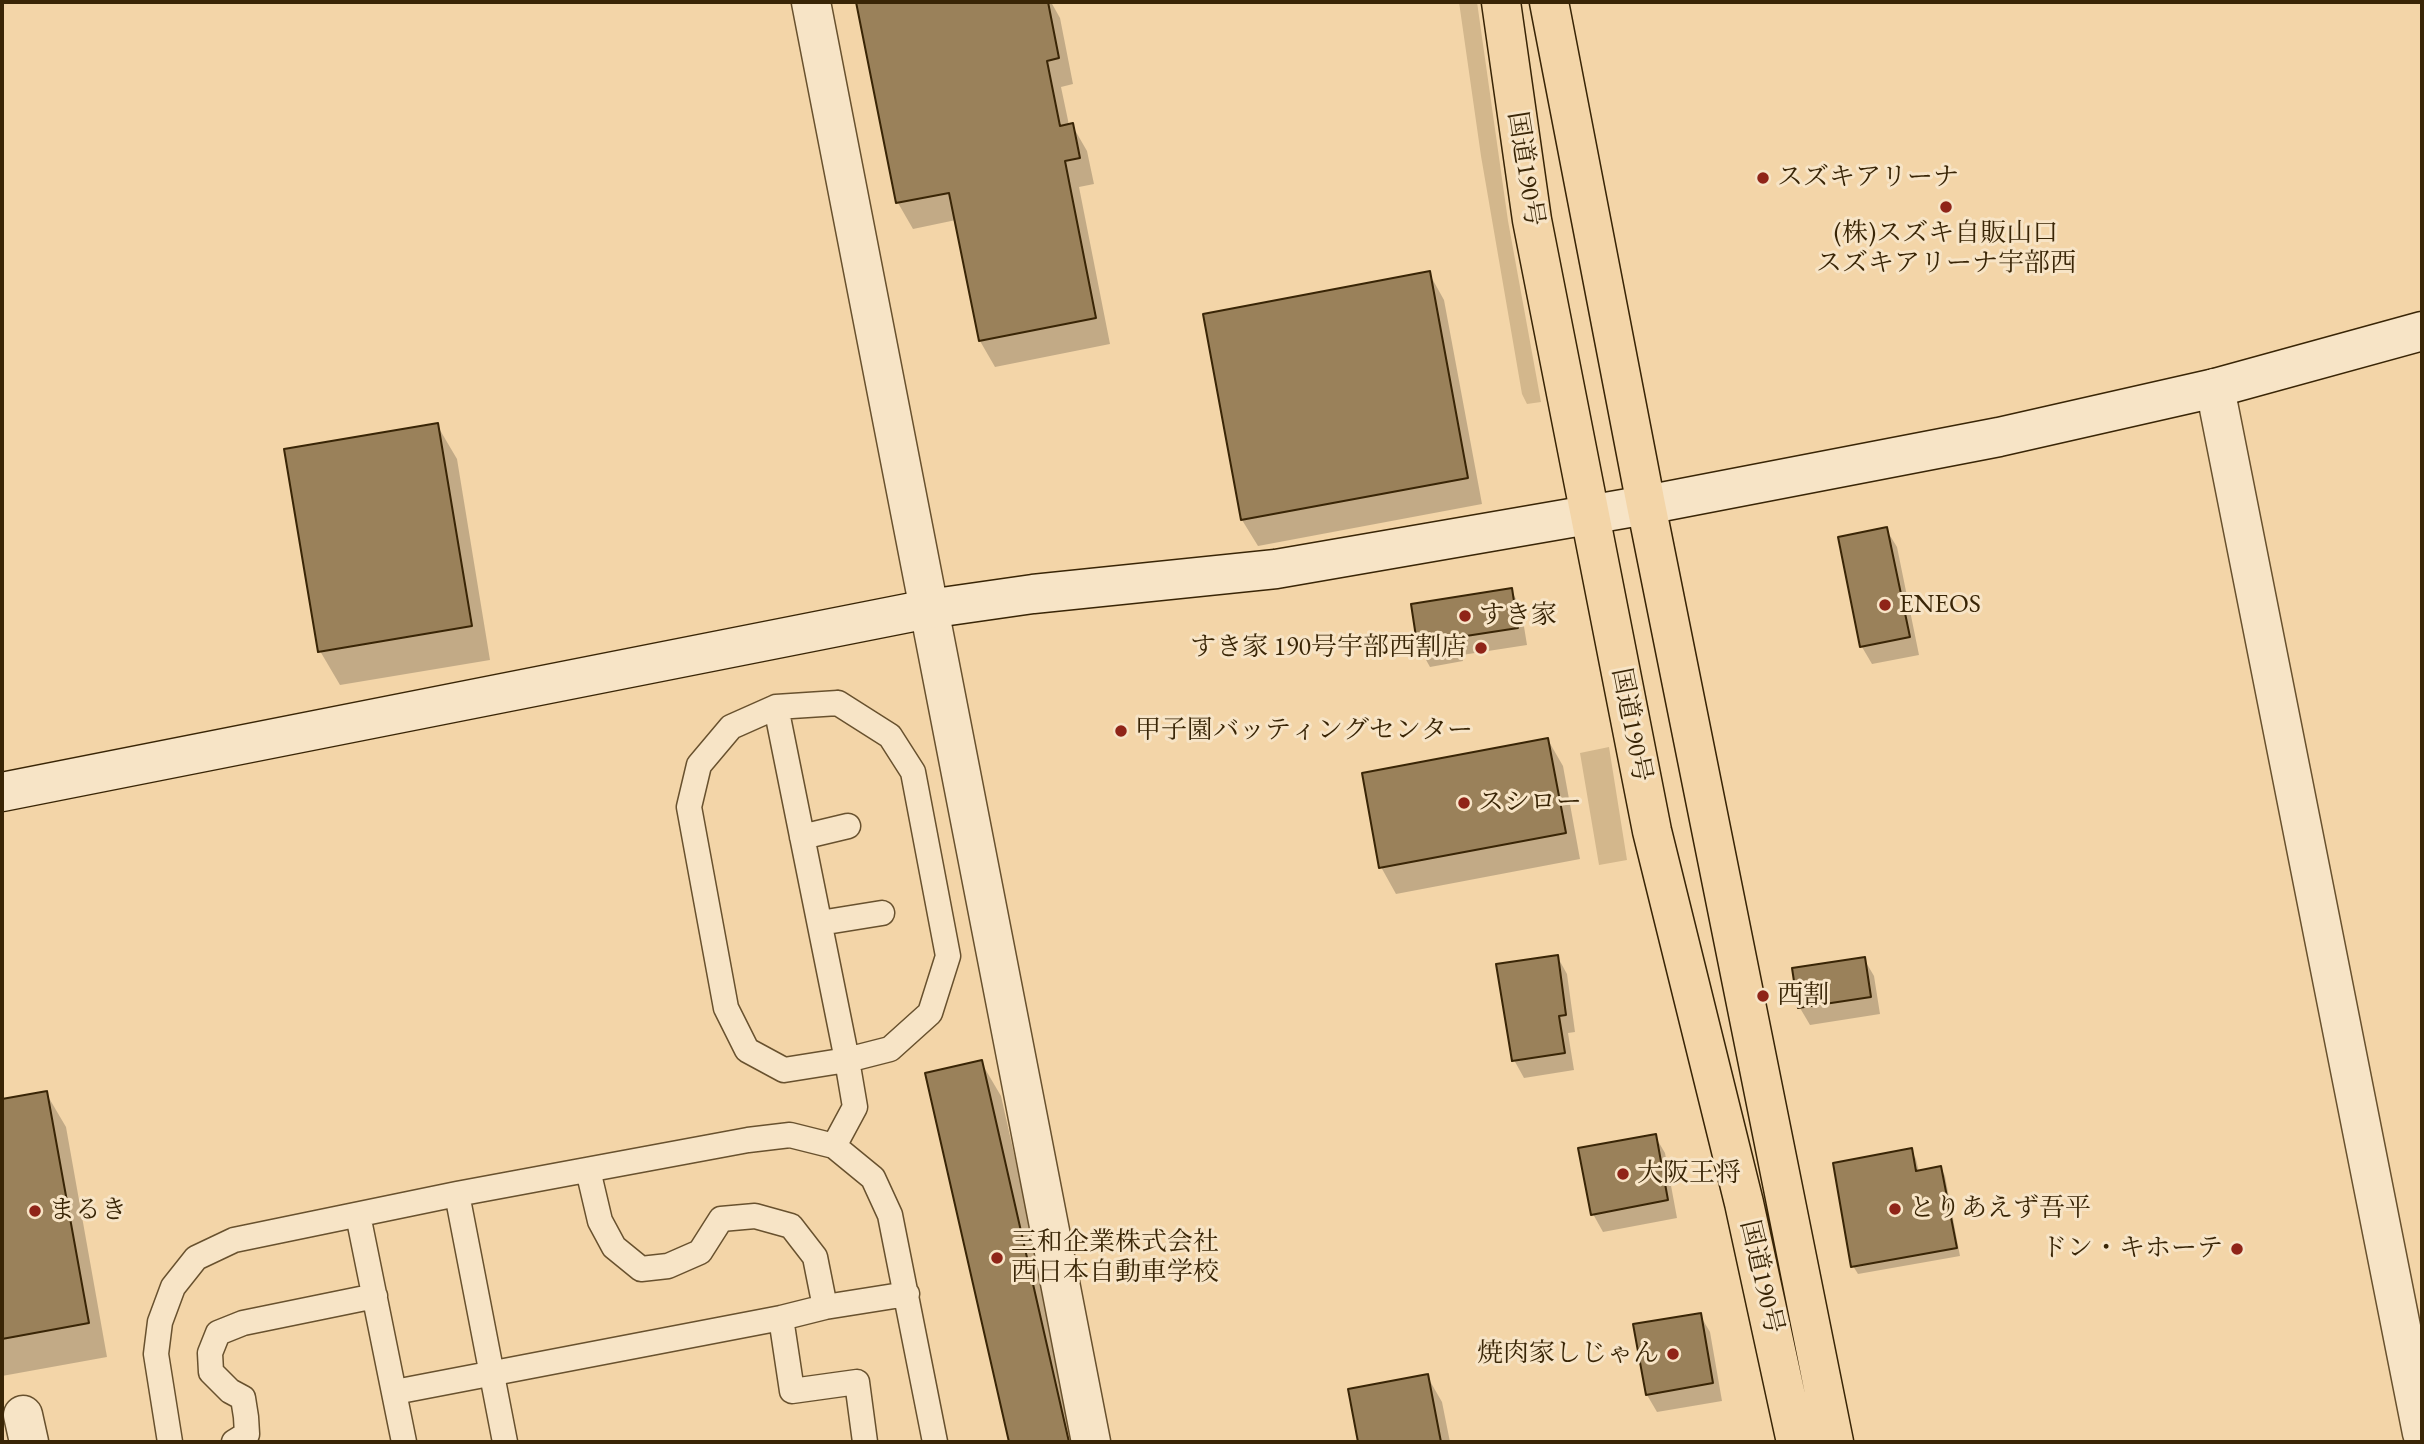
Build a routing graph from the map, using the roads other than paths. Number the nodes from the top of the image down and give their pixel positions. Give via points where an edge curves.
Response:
1 (811, 2) edge
2 (1501, 2) edge
3 (1549, 2) edge
4 (2422, 331) edge
5 (2215, 388) junction
6 (1646, 505) junction
7 (1590, 514) junction
8 (928, 609) junction
9 (776, 707) junction
10 (2, 792) edge
11 (848, 826) dead end
12 (802, 837) junction
13 (882, 913) dead end
14 (820, 923) junction
15 (847, 1060) junction
16 (834, 1146) junction
17 (588, 1170) junction
18 (457, 1194) junction
19 (359, 1215) junction
20 (907, 1294) junction
21 (375, 1296) junction
22 (825, 1307) junction
23 (781, 1318) junction
24 (492, 1374) junction
25 (395, 1392) junction
26 (2422, 1433) edge
27 (170, 1442) edge
28 (234, 1442) edge
29 (404, 1442) edge
30 (505, 1442) edge
31 (865, 1442) edge
32 (933, 1442) edge
33 (1091, 1442) edge
34 (1796, 1442) edge
35 (1834, 1442) edge

1 - 8 street
2 - 7 highway, 国道190号 via 1532,219
3 - 6 highway, 国道190号
4 - 5 street
5 - 6 street via 1999,437
5 - 26 street
6 - 7 street
6 - 35 highway, 国道190号
7 - 8 street via 1276,569
7 - 34 highway, 国道190号 via 1653,831 1744,1203
8 - 10 street
8 - 33 street
9 - 12 lane
9 - 15 lane via 731,727 699,765 689,807 726,1008 747,1050 784,1070
9 - 15 lane via 838,704 890,736 913,772 948,956 930,1013 890,1049
11 - 12 lane
12 - 14 lane
13 - 14 lane
14 - 15 lane
15 - 16 lane via 855,1107
16 - 17 lane via 790,1135
16 - 20 lane via 873,1178 890,1215
17 - 18 lane
17 - 22 lane via 600,1222 614,1247 641,1269 668,1266 700,1252 721,1219 755,1216 791,1226 815,1257
18 - 19 lane
18 - 24 lane
19 - 21 lane
19 - 27 lane via 234,1240 196,1258 173,1287 160,1322 156,1354
20 - 22 lane
20 - 32 lane
21 - 25 lane
21 - 28 lane via 243,1323 218,1333 210,1353 211,1372 243,1398 246,1417 247,1434
22 - 23 lane
23 - 24 lane
23 - 31 lane via 792,1391 857,1381
24 - 25 lane
24 - 30 lane
25 - 29 lane

